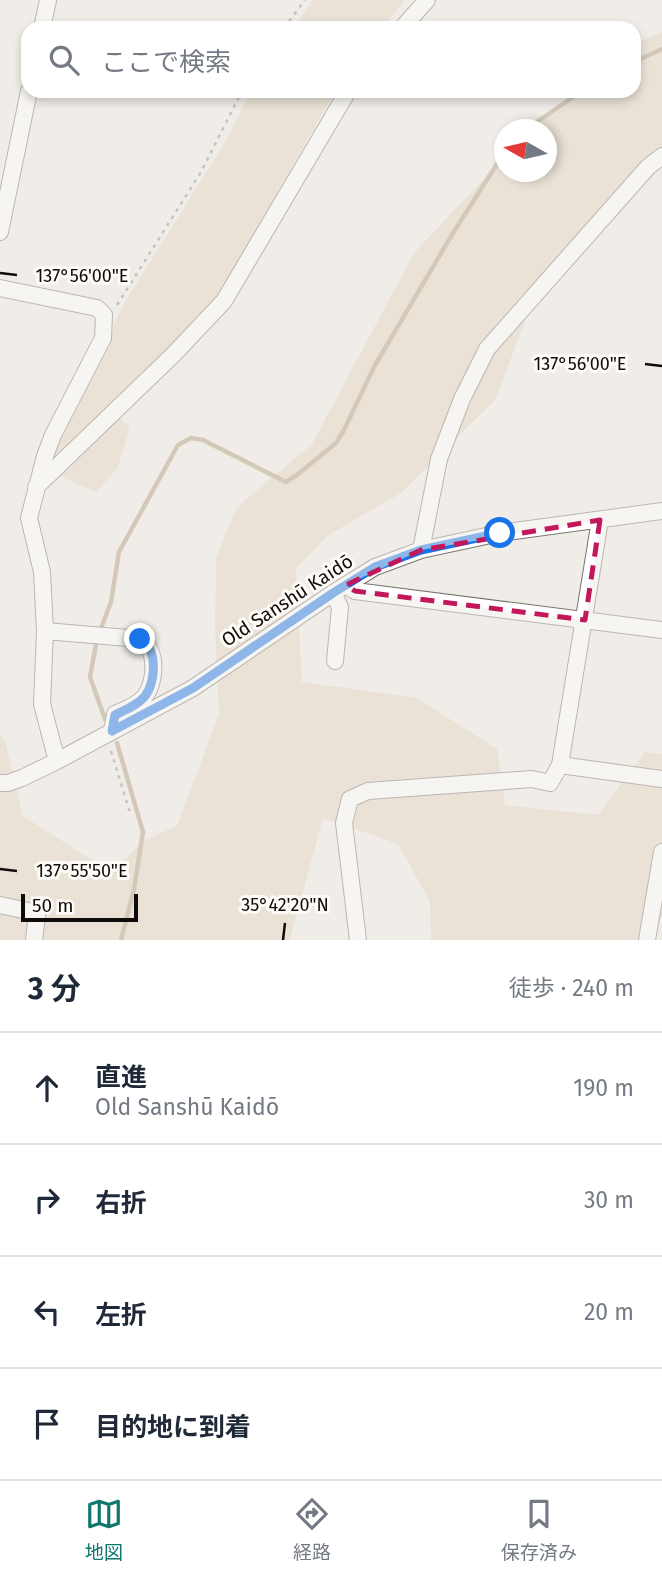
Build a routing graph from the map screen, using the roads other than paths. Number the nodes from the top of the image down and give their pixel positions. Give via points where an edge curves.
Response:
1 (48, 0) edge
2 (427, 0) edge
3 (44, 21) edge
4 (408, 21) edge
5 (28, 98) edge
6 (344, 98) edge
7 (662, 156) edge
8 (0, 232) edge
9 (0, 288) edge
10 (36, 488) junction
11 (662, 511) edge
12 (600, 520) junction
13 (421, 550) junction
14 (339, 589) junction
15 (585, 620) junction
16 (662, 630) edge
17 (45, 631) junction
18 (335, 661) dead end
19 (109, 733) junction
20 (57, 761) junction
21 (560, 765) junction
22 (662, 779) edge
23 (0, 783) edge
24 (662, 852) edge
25 (0, 905) edge
26 (34, 940) edge
27 (358, 940) edge
28 (647, 940) edge

1 - 3 street
2 - 4 street
5 - 8 street
6 - 10 street via 224,300
7 - 13 street via 487,349 461,399 439,459
9 - 10 street via 97,308 104,315 103,338 53,435
10 - 17 street via 29,518 42,572
11 - 12 street, Old Sanshū Kaidō
12 - 13 street, Old Sanshū Kaidō via 500,533
12 - 15 street
13 - 14 street, Old Sanshū Kaidō via 375,567
14 - 15 street
14 - 18 street
14 - 19 street, Old Sanshū Kaidō via 193,688
15 - 16 street
15 - 21 street
17 - 19 street via 147,642 153,666 151,683 145,696 115,715
17 - 20 street via 42,704
19 - 20 street, Old Sanshū Kaidō
20 - 23 street, Old Sanshū Kaidō
21 - 22 street
21 - 27 street via 550,783 532,779 382,790 350,799 344,823
24 - 28 street
25 - 26 street via 37,915

